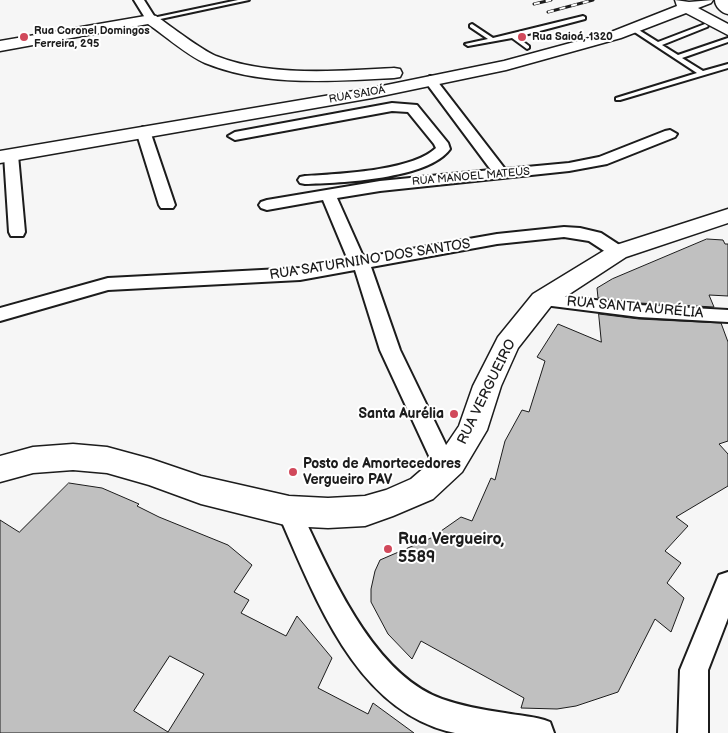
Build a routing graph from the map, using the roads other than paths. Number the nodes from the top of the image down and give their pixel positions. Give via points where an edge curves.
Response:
1 (139, 0) edge
2 (246, 0) edge
3 (665, 0) edge
4 (706, 0) edge
5 (722, 0) edge
6 (685, 4) edge
7 (645, 7) dead end
8 (728, 10) edge
9 (583, 18) dead end
10 (151, 19) junction
11 (600, 24) dead end
12 (472, 26) dead end
13 (705, 26) dead end
14 (632, 28) junction
15 (728, 30) edge
16 (512, 36) junction
17 (493, 40) junction
18 (728, 40) edge
19 (468, 44) dead end
20 (658, 44) junction
21 (0, 46) edge
22 (527, 47) junction
23 (679, 57) junction
24 (728, 66) edge
25 (702, 73) junction
26 (290, 74) junction
27 (357, 76) junction
28 (430, 80) junction
29 (372, 92) junction
30 (618, 99) dead end
31 (446, 102) junction
32 (310, 103) junction
33 (412, 108) junction
34 (143, 131) junction
35 (670, 134) dead end
36 (235, 136) dead end
37 (6, 156) edge
38 (501, 174) junction
39 (305, 180) dead end
40 (328, 194) junction
41 (167, 204) dead end
42 (267, 204) dead end
43 (728, 216) edge
44 (17, 232) dead end
45 (618, 252) junction
46 (361, 262) junction
47 (542, 300) junction
48 (0, 315) edge
49 (728, 316) edge
50 (451, 463) junction
51 (0, 469) edge
52 (289, 511) junction
53 (728, 584) edge
54 (539, 733) edge
55 (694, 733) edge

1 - 10 street
2 - 10 lane
3 - 7 street
4 - 6 street, RUA SAIOÁ
5 - 8 street
6 - 14 street, RUA SAIOÁ
6 - 15 street
9 - 16 lane
10 - 21 street
10 - 26 street via 217,62 240,69
11 - 22 street
12 - 17 lane
13 - 20 lane
14 - 20 lane
14 - 28 street, RUA SAIOÁ via 506,65
16 - 17 lane
16 - 22 lane
17 - 19 lane
18 - 23 lane
20 - 23 lane
22 - 27 street via 442,68
23 - 25 lane
24 - 25 lane
25 - 30 lane
26 - 27 street
26 - 32 street via 313,83 319,89
27 - 29 street via 350,84 353,88
28 - 29 street, RUA SAIOÁ
28 - 31 street
29 - 32 street, RUA SAIOÁ
31 - 33 street
31 - 38 street
32 - 34 street, RUA SAIOÁ
33 - 36 street via 392,107
33 - 39 street via 441,143 443,149 440,154 431,160 376,174
34 - 37 street, RUA SAIOÁ
34 - 41 street
35 - 38 street, RUA MANOEL MATEUS via 602,160
37 - 44 street
38 - 40 street, RUA MANOEL MATEUS
40 - 42 street, RUA MANOEL MATEUS
40 - 46 street via 355,258
43 - 45 street, RUA VERGUEIRO
45 - 46 street, RUA SATURNINO DOS SANTOS via 595,237 564,232 497,239
45 - 47 street, RUA VERGUEIRO
46 - 48 street, RUA SATURNINO DOS SANTOS via 300,274 108,284
46 - 50 street via 390,350 438,451
47 - 49 street, RUA SANTA AURÉLIA via 639,311
47 - 50 street, RUA VERGUEIRO via 508,344 487,386 472,430
50 - 52 street, RUA VERGUEIRO via 422,489 364,511
51 - 52 street, RUA VERGUEIRO via 33,460 73,456 107,460 201,490
52 - 54 street via 342,619 371,662 394,686 423,706 460,718 499,728
53 - 55 street via 694,670

